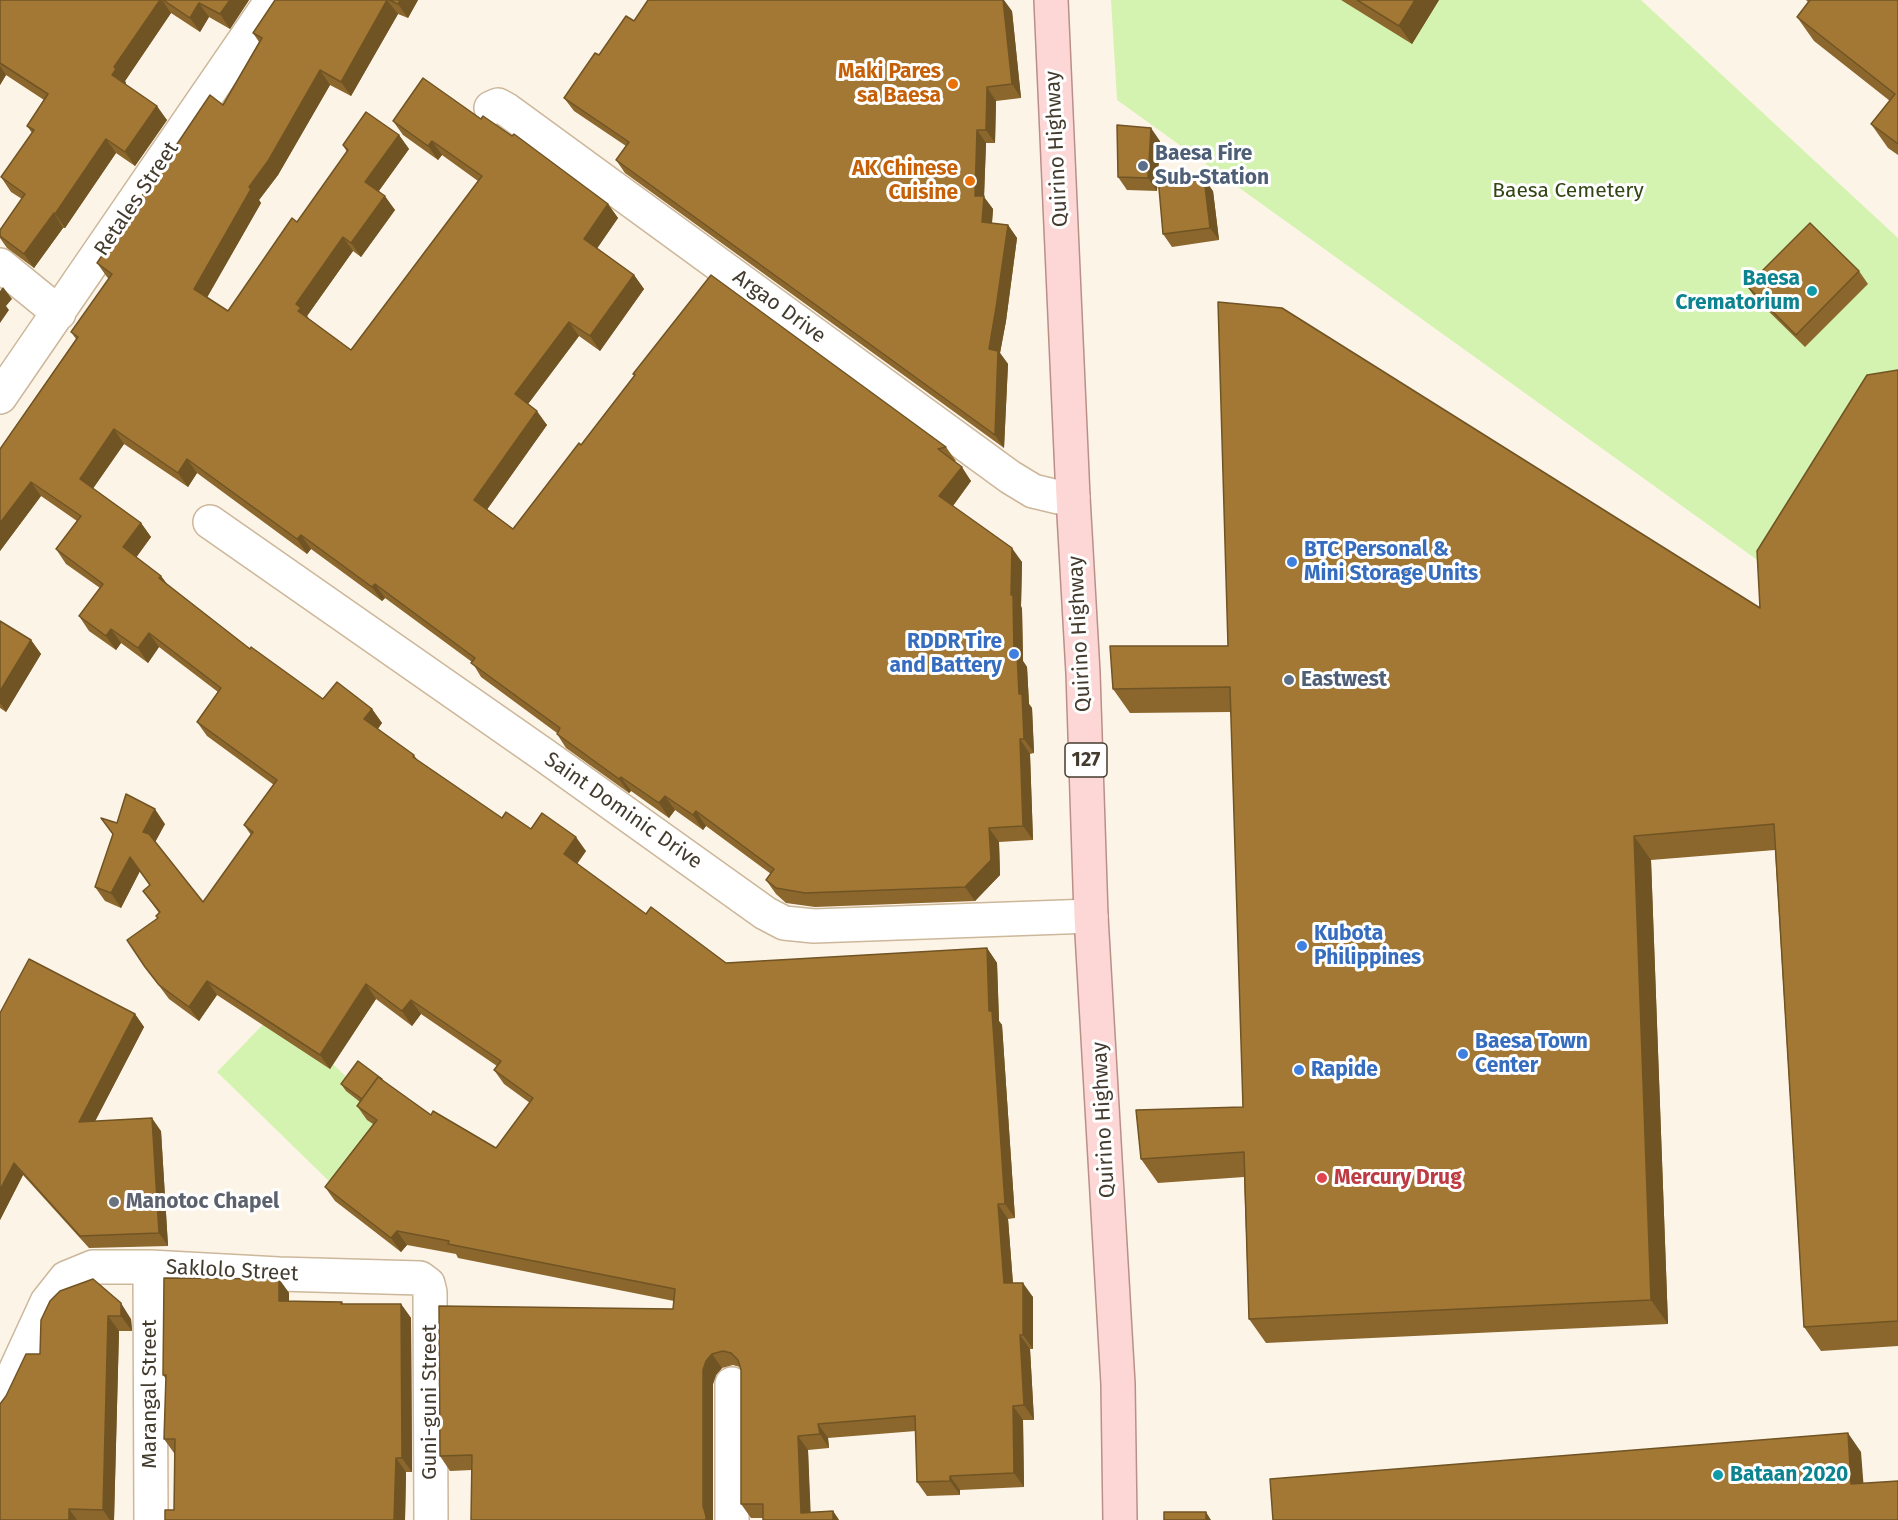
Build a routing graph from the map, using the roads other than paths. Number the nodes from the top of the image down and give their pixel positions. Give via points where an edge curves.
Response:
1 (272, 0) edge
2 (1051, 0) edge
3 (491, 108) dead end
4 (0, 265) edge
5 (59, 313) junction
6 (0, 397) edge
7 (1073, 497) junction
8 (210, 522) dead end
9 (1091, 916) junction
10 (150, 1267) junction
11 (428, 1284) joint
12 (732, 1384) dead end
13 (0, 1404) edge
14 (151, 1520) edge
15 (431, 1520) edge
16 (732, 1520) edge
17 (1120, 1520) edge

1 - 5 street, Retales Street
2 - 7 main road, Quirino Highway / 127
3 - 7 street, Argao Drive via 498,105 507,110 1010,477 1032,491
4 - 5 street
5 - 6 street, Retales Street
7 - 9 main road, Quirino Highway / 127
8 - 9 street, Saint Dominic Drive via 784,923 814,926
9 - 17 main road, Quirino Highway / 127 via 1118,1384
10 - 11 street, Saklolo Street via 413,1277
10 - 13 street, Saklolo Street via 93,1267 66,1278 46,1302
10 - 14 street, Marangal Street
11 - 15 street, Guni-guni Street
12 - 16 street

